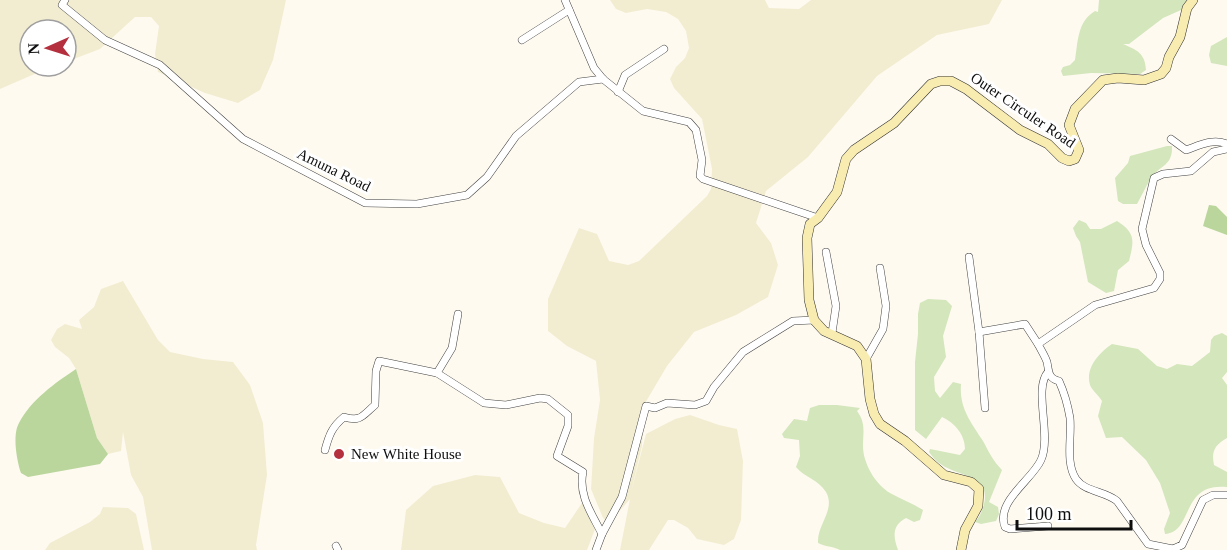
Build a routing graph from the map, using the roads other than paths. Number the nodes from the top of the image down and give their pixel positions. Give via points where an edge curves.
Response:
1 (65, 0) edge
2 (565, 0) edge
3 (1193, 0) edge
4 (569, 10) junction
5 (522, 40) dead end
6 (664, 49) dead end
7 (603, 79) junction
8 (618, 92) junction
9 (1172, 139) dead end
10 (1227, 144) edge
11 (1227, 149) edge
12 (818, 218) junction
13 (825, 252) dead end
14 (969, 257) dead end
15 (880, 268) dead end
16 (458, 314) dead end
17 (814, 320) junction
18 (979, 332) junction
19 (832, 333) junction
20 (1038, 344) junction
21 (866, 359) junction
22 (1048, 372) junction
23 (437, 373) junction
24 (985, 408) dead end
25 (325, 450) dead end
26 (1227, 495) edge
27 (1048, 526) dead end
28 (602, 534) junction
29 (596, 550) edge
30 (961, 550) edge

1 - 7 street, Amuna Road via 62,4 105,40 160,65 243,139 365,203 417,204 467,195 487,177 516,135 579,81
2 - 4 street
3 - 12 street, Outer Circuler Road via 1161,74 1144,80 1103,81 1075,109 1069,125 1079,150 1075,159 1062,158 1048,144 1020,130 966,89 951,81 940,81 931,84 894,123 854,150 846,159 837,192
4 - 5 street
4 - 7 street via 594,68
6 - 8 street via 625,75
7 - 8 street
8 - 12 street via 643,111 689,122 700,145 703,179
9 - 10 street via 1186,150 1211,141
11 - 20 street via 1213,152 1191,171 1154,178 1142,229 1160,273 1154,288 1095,306
12 - 17 street, Outer Circuler Road via 810,224 807,238 809,300
13 - 19 street via 836,306
14 - 18 street
15 - 21 street via 886,306 883,330
16 - 23 street via 452,348
17 - 19 street via 824,331
17 - 28 street via 793,321 743,352 706,401 695,405 646,406 622,497
18 - 20 street via 1025,324
18 - 24 street
19 - 21 street via 857,346
20 - 22 street
21 - 30 street via 870,399 880,424 944,475 971,482 979,489 978,506 965,530
22 - 26 street via 1059,381 1070,417 1071,467 1075,478 1083,486 1117,501 1148,544 1173,549 1182,545 1203,500
22 - 27 street via 1042,382 1045,438 1041,460 1010,499 1002,521 1010,529
23 - 25 street via 379,361 375,405 359,419 344,417 336,423
23 - 28 street via 484,403 506,405 548,399 568,415 557,456 583,472 582,492
28 - 29 street

